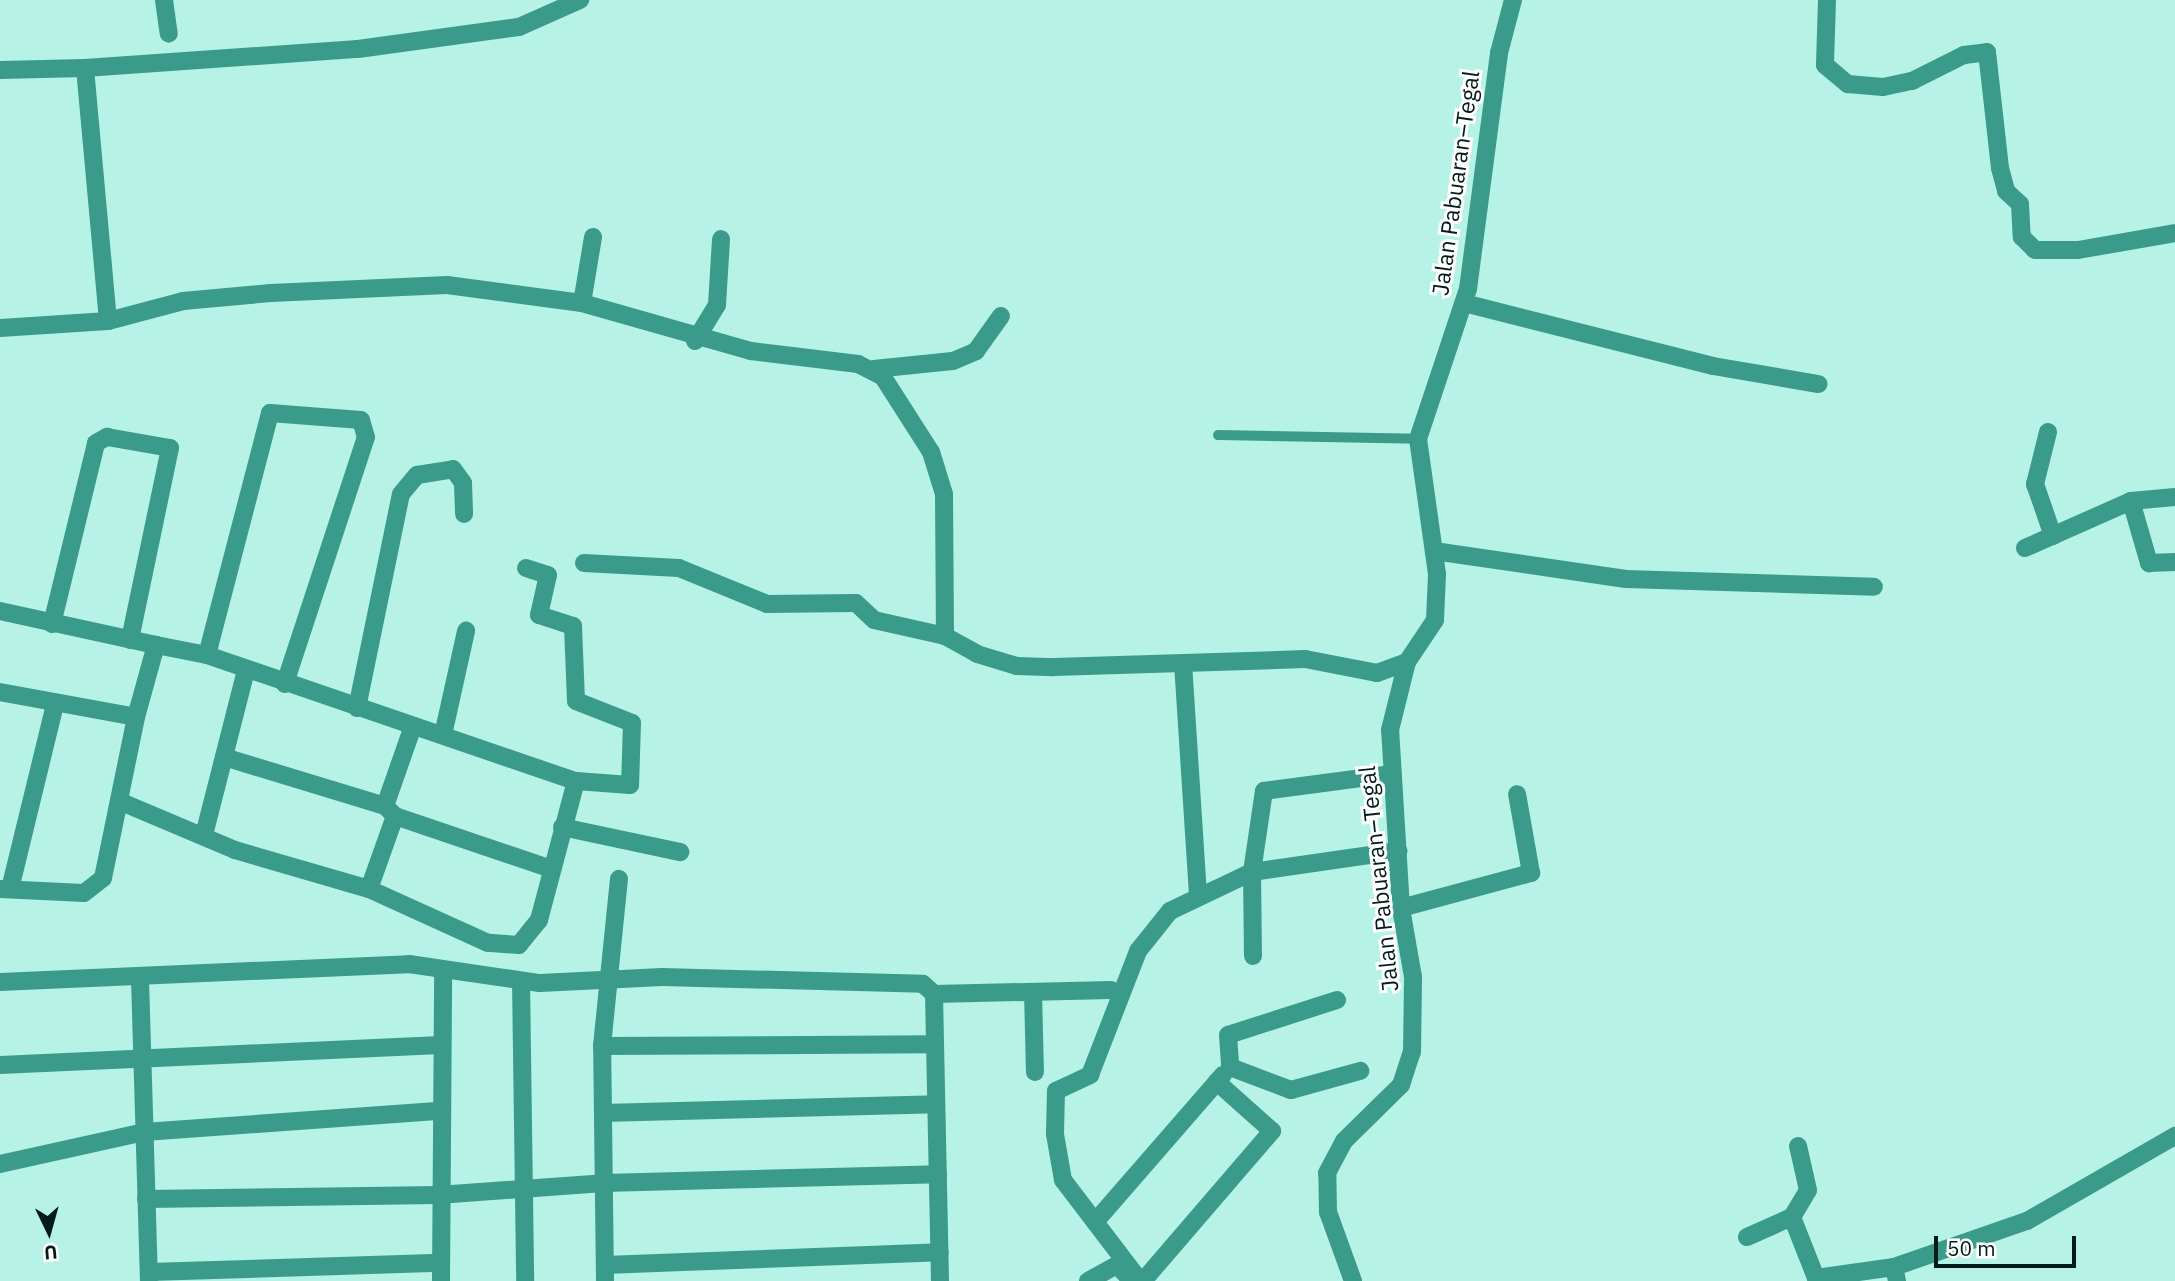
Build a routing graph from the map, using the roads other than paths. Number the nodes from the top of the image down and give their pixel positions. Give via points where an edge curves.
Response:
1 (164, 0) edge
2 (580, 0) edge
3 (1513, 0) edge
4 (1826, 0) edge
5 (169, 34) dead end
6 (85, 68) junction
7 (0, 71) edge
8 (2175, 233) edge
9 (593, 237) dead end
10 (721, 239) dead end
11 (582, 303) junction
12 (1464, 303) junction
13 (1001, 316) dead end
14 (108, 321) junction
15 (0, 328) edge
16 (695, 341) junction
17 (874, 369) junction
18 (1818, 384) dead end
19 (2048, 432) dead end
20 (1218, 435) dead end
21 (1418, 439) junction
22 (2175, 497) edge
23 (2132, 501) junction
24 (464, 514) dead end
25 (2053, 536) junction
26 (2025, 548) dead end
27 (1434, 551) junction
28 (2175, 562) edge
29 (584, 564) dead end
30 (526, 568) dead end
31 (1874, 587) dead end
32 (0, 611) edge
33 (52, 624) junction
34 (466, 631) dead end
35 (945, 636) junction
36 (130, 640) junction
37 (156, 645) junction
38 (207, 655) junction
39 (1407, 662) junction
40 (1183, 663) junction
41 (246, 670) junction
42 (285, 684) junction
43 (0, 692) edge
44 (55, 705) junction
45 (357, 708) junction
46 (136, 717) junction
47 (413, 726) junction
48 (443, 735) junction
49 (224, 757) junction
50 (1391, 774) junction
51 (576, 781) junction
52 (1517, 794) dead end
53 (119, 801) junction
54 (390, 811) junction
55 (562, 827) junction
56 (204, 835) junction
57 (1398, 851) junction
58 (680, 852) dead end
59 (549, 868) junction
60 (1252, 872) junction
61 (619, 879) dead end
62 (5, 889) edge
63 (369, 889) junction
64 (1198, 895) junction
65 (1401, 908) junction
66 (1253, 956) dead end
67 (443, 970) junction
68 (140, 979) junction
69 (605, 979) junction
70 (521, 981) junction
71 (0, 982) edge
72 (1111, 990) dead end
73 (1033, 992) junction
74 (934, 994) junction
75 (1337, 1000) dead end
76 (935, 1044) junction
77 (441, 1045) junction
78 (602, 1046) junction
79 (142, 1060) junction
80 (0, 1065) edge
81 (1230, 1067) junction
82 (1360, 1071) dead end
83 (1035, 1072) dead end
84 (1217, 1082) junction
85 (936, 1104) junction
86 (440, 1111) junction
87 (603, 1113) junction
88 (144, 1132) junction
89 (2175, 1136) edge
90 (1798, 1146) dead end
91 (0, 1164) edge
92 (938, 1174) junction
93 (604, 1183) junction
94 (523, 1187) junction
95 (438, 1195) junction
96 (146, 1199) junction
97 (1792, 1217) junction
98 (1095, 1222) junction
99 (1747, 1237) dead end
100 (940, 1252) junction
101 (441, 1272) edge
102 (605, 1273) edge
103 (1896, 1274) edge
104 (149, 1277) edge
105 (525, 1281) edge
106 (940, 1281) edge
107 (1088, 1281) edge
108 (1131, 1281) edge
109 (1141, 1281) edge
110 (1353, 1281) edge

1 - 5 street
2 - 6 street via 519,27 358,49
3 - 12 street, Jalan Pabuaran–Tegal
4 - 8 street via 1825,65 1847,84 1902,83 1964,55 1987,52 2000,168 2006,191 2020,204 2022,237 2035,250 2078,250
6 - 7 street
6 - 14 street
9 - 11 street
10 - 16 street via 717,305
11 - 14 street via 447,285 341,286 183,301
11 - 16 street
12 - 18 street via 1713,366
12 - 21 street, Jalan Pabuaran–Tegal
13 - 17 street via 976,351 953,361
14 - 15 street
16 - 17 street
17 - 35 street via 908,414 939,472
19 - 25 street via 2035,484
20 - 21 lane
21 - 27 street, Jalan Pabuaran–Tegal
22 - 23 street
23 - 25 street
23 - 28 street via 2149,563
24 - 45 street via 463,483 453,469 417,474 401,494
25 - 26 street
27 - 31 street via 1626,579
27 - 39 street, Jalan Pabuaran–Tegal via 1435,620
29 - 35 street via 667,566 766,604 856,603 874,620
30 - 51 street via 548,575 539,615 573,626 576,701 632,723 630,785
32 - 33 street
33 - 36 street
33 - 36 street via 96,443 107,437 170,449
34 - 48 street
35 - 40 street via 1017,666
36 - 37 street
37 - 38 street
37 - 46 street
38 - 41 street
38 - 42 street via 270,412 361,420 366,437
39 - 40 street via 1377,673 1305,659
39 - 50 street, Jalan Pabuaran–Tegal via 1390,730
40 - 64 street
41 - 42 street
41 - 49 street
42 - 45 street
43 - 44 street
44 - 46 street
44 - 62 street
45 - 47 street
46 - 53 street
47 - 48 street
47 - 54 street
48 - 51 street
49 - 54 street
49 - 56 street
50 - 57 street, Jalan Pabuaran–Tegal
50 - 60 street via 1264,791
51 - 55 street
52 - 65 street via 1531,873
53 - 56 street
53 - 62 street via 96,890
54 - 59 street
54 - 63 street
55 - 58 street
55 - 59 street
56 - 63 street
57 - 60 street
57 - 65 street, Jalan Pabuaran–Tegal
59 - 63 street via 539,920 519,945 488,943
60 - 64 street
60 - 66 street
61 - 69 street
64 - 98 street via 1170,911 1138,951 1090,1075 1056,1091 1063,1180
65 - 110 street, Jalan Pabuaran–Tegal via 1415,1013 1409,1072 1332,1156 1326,1174 1328,1212
67 - 68 street via 410,964
67 - 70 street
67 - 77 street
68 - 71 street
68 - 79 street
69 - 70 street
69 - 74 street via 914,982
69 - 78 street
70 - 94 street
72 - 73 street
73 - 74 street
73 - 83 street
74 - 76 street
75 - 81 street via 1228,1035
76 - 78 street
76 - 85 street
77 - 79 street
77 - 86 street
78 - 87 street
79 - 80 street
79 - 88 street
81 - 82 street via 1291,1090
81 - 84 street
84 - 98 street
84 - 109 street via 1272,1130
85 - 87 street
85 - 92 street
86 - 88 street
86 - 95 street
87 - 93 street
88 - 91 street
88 - 96 street
89 - 103 street via 2027,1221
90 - 97 street via 1808,1190
92 - 93 street
92 - 100 street
93 - 94 street
93 - 102 street
94 - 95 street
94 - 105 street
95 - 96 street
95 - 101 street
96 - 104 street
97 - 99 street
97 - 103 street via 1816,1278
98 - 109 street
100 - 102 street
100 - 106 street
101 - 104 street
107 - 108 street via 1117,1265

